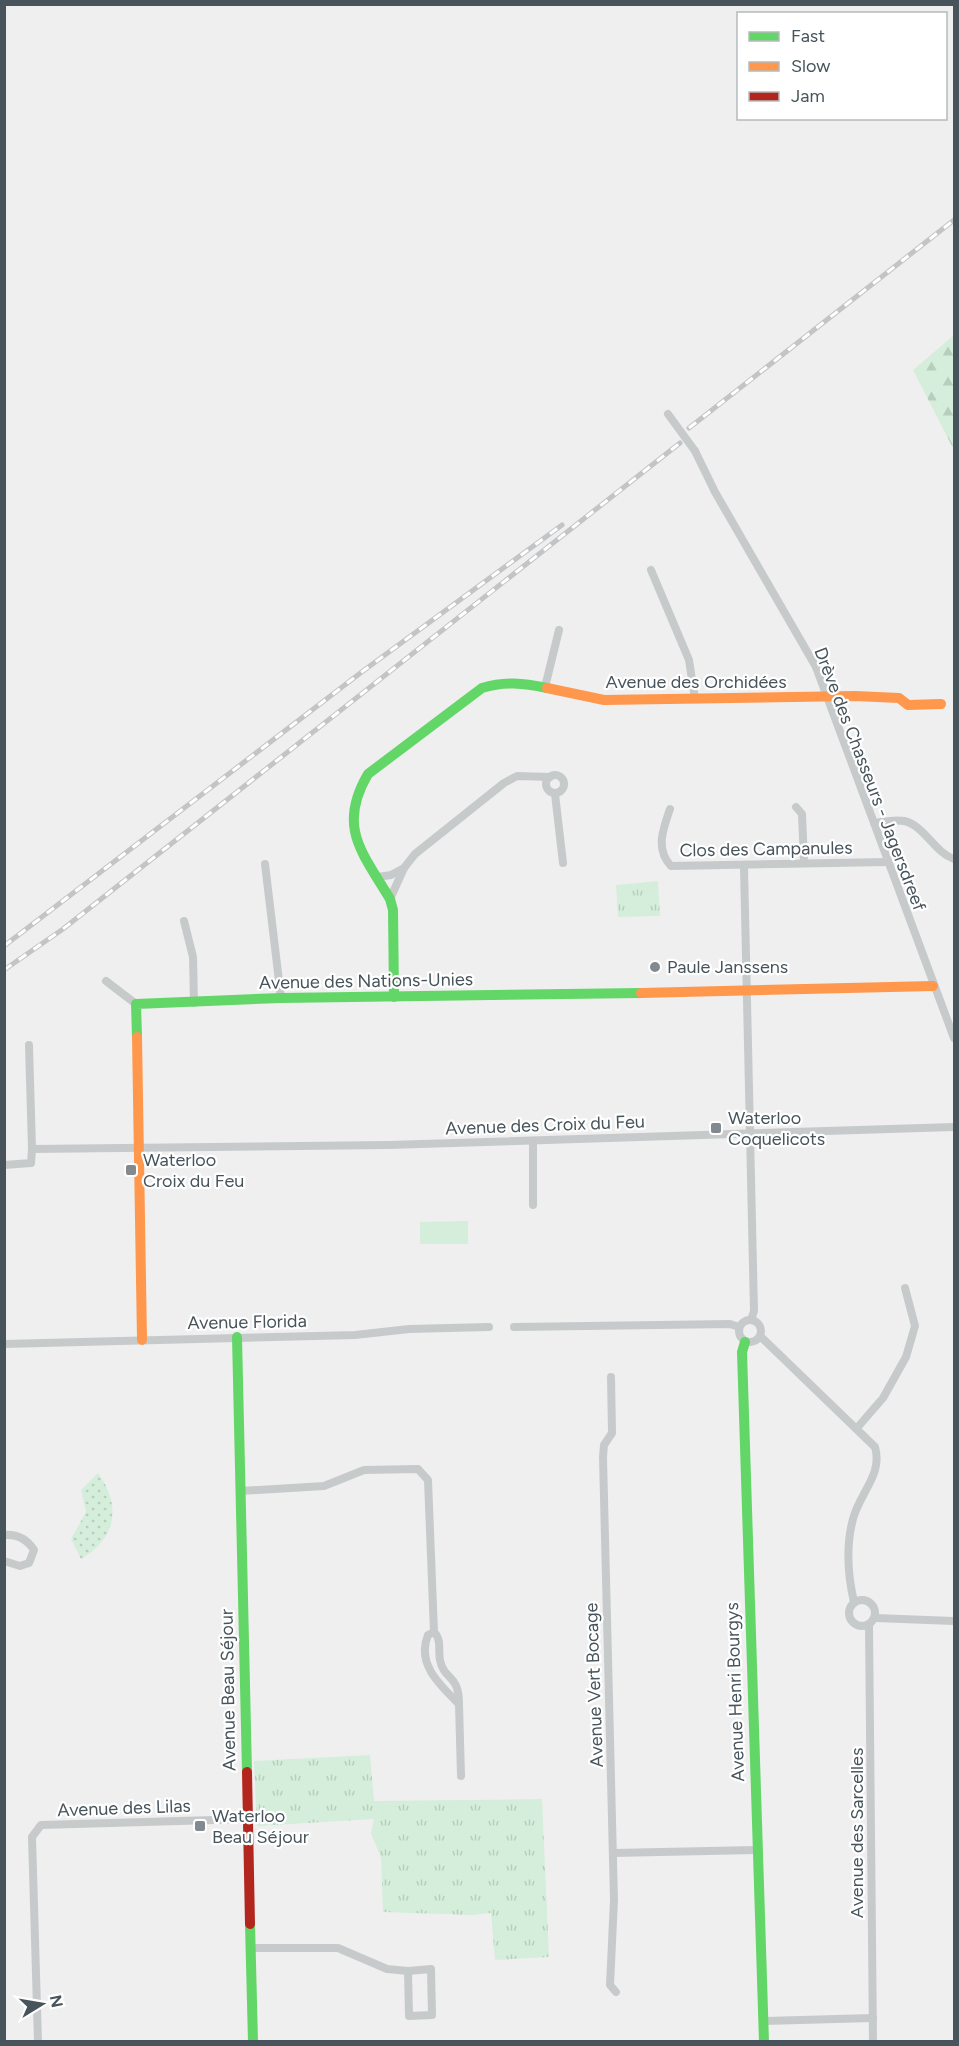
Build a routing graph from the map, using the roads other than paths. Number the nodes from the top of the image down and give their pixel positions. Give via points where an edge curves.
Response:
1 (668, 414) dead end
2 (651, 570) dead end
3 (559, 630) dead end
4 (545, 687) junction
5 (826, 697) junction
6 (695, 699) junction
7 (941, 704) dead end
8 (550, 777) junction
9 (555, 794) junction
10 (796, 807) dead end
11 (670, 809) dead end
12 (874, 823) junction
13 (954, 859) edge
14 (887, 862) junction
15 (563, 863) dead end
16 (804, 863) junction
17 (265, 864) dead end
18 (404, 867) junction
19 (744, 867) junction
20 (378, 877) junction
21 (390, 899) junction
22 (184, 921) dead end
23 (106, 981) dead end
24 (933, 986) junction
25 (747, 992) junction
26 (394, 997) junction
27 (281, 998) junction
28 (194, 1003) junction
29 (135, 1004) junction
30 (954, 1038) edge
31 (29, 1045) dead end
32 (954, 1127) edge
33 (751, 1132) junction
34 (533, 1141) junction
35 (136, 1147) junction
36 (32, 1149) junction
37 (4, 1165) edge
38 (533, 1205) dead end
39 (905, 1288) dead end
40 (751, 1320) junction
41 (489, 1327) dead end
42 (514, 1327) dead end
43 (739, 1327) junction
44 (760, 1336) junction
45 (237, 1337) junction
46 (142, 1340) junction
47 (745, 1342) junction
48 (4, 1344) edge
49 (611, 1377) dead end
50 (857, 1428) junction
51 (240, 1491) junction
52 (4, 1535) edge
53 (4, 1561) edge
54 (854, 1602) junction
55 (875, 1618) junction
56 (954, 1621) edge
57 (869, 1625) junction
58 (434, 1632) junction
59 (441, 1664) junction
60 (430, 1672) junction
61 (459, 1704) junction
62 (460, 1776) dead end
63 (248, 1819) junction
64 (756, 1850) junction
65 (614, 1853) junction
66 (251, 1948) junction
67 (408, 1971) junction
68 (616, 1992) dead end
69 (873, 2018) junction
70 (764, 2022) junction
71 (38, 2042) edge
72 (253, 2042) edge
73 (764, 2042) edge
74 (873, 2042) edge

1 - 5 street, Drève des Chasseurs - Jagersdreef, bridge via 695,451 816,667
2 - 6 street via 689,660
3 - 4 street
4 - 6 street, Avenue des Orchidées via 604,700
4 - 20 street, Avenue des Orchidées via 520,682 482,687 368,774 358,787 352,806 352,830
5 - 6 street, Avenue des Orchidées
5 - 7 street, Avenue des Orchidées via 899,698 908,705
5 - 12 street, Drève des Chasseurs - Jagersdreef
8 - 9 street via 546,787
8 - 9 street via 561,778 564,784
8 - 18 street via 517,776 504,783
9 - 15 street
10 - 16 street via 802,814
11 - 19 street, Clos des Campanules via 661,847 671,866
12 - 13 street via 904,821 945,856
12 - 14 street, Drève des Chasseurs - Jagersdreef
14 - 16 street, Clos des Campanules
14 - 24 street, Drève des Chasseurs - Jagersdreef
16 - 19 street, Clos des Campanules
17 - 27 street
18 - 20 street
18 - 21 street
19 - 25 street
20 - 21 street, Avenue des Orchidées
21 - 26 street, Avenue des Orchidées
22 - 28 street via 193,957
23 - 29 street
24 - 25 street, Avenue des Nations-Unies
24 - 30 street, Drève des Chasseurs - Jagersdreef
25 - 26 street, Avenue des Nations-Unies
25 - 33 street
26 - 27 street, Avenue des Nations-Unies
27 - 28 street, Avenue des Nations-Unies
28 - 29 street, Avenue des Nations-Unies
29 - 35 street
31 - 36 street
32 - 33 street, Avenue des Croix du Feu
33 - 34 street, Avenue des Croix du Feu
33 - 40 street
34 - 35 street, Avenue des Croix du Feu
34 - 38 street
35 - 36 street, Avenue des Croix du Feu
35 - 46 street
36 - 37 street via 31,1163
39 - 50 street via 915,1326 906,1357 883,1398
40 - 43 street
40 - 44 street via 759,1326
41 - 45 street, Avenue Florida
42 - 43 street
43 - 47 street via 740,1338
44 - 47 street via 751,1343
44 - 50 street
45 - 46 street, Avenue Florida
45 - 51 street, Avenue Beau Séjour
46 - 48 street, Avenue Florida
47 - 64 street, Avenue Henri Bourgys via 742,1352
49 - 65 street, Avenue Vert Bocage via 612,1433 603,1457
50 - 54 street via 875,1447 879,1459 852,1520 848,1544
51 - 58 street via 324,1486 364,1470 418,1469 425,1473
51 - 63 street, Avenue Beau Séjour
52 - 53 street via 28,1541 34,1550 29,1563 20,1566
54 - 55 street via 862,1599 873,1604
54 - 57 street via 849,1616 853,1623
55 - 56 street
55 - 57 street
57 - 69 street, Avenue des Sarcelles
58 - 59 street via 439,1640
58 - 60 street via 426,1641
59 - 60 street
59 - 61 street via 457,1685
60 - 61 street
61 - 62 street
63 - 66 street, Avenue Beau Séjour
63 - 71 street, Avenue des Lilas via 41,1825 32,1837
64 - 65 street
64 - 70 street, Avenue Henri Bourgys
65 - 68 street, Avenue Vert Bocage via 610,1985
66 - 67 street via 338,1948 387,1969
66 - 72 street, Avenue Beau Séjour
67 - 67 street via 431,1969 432,2015 409,2016
69 - 70 street
69 - 74 street, Avenue des Sarcelles
70 - 73 street, Avenue Henri Bourgys

